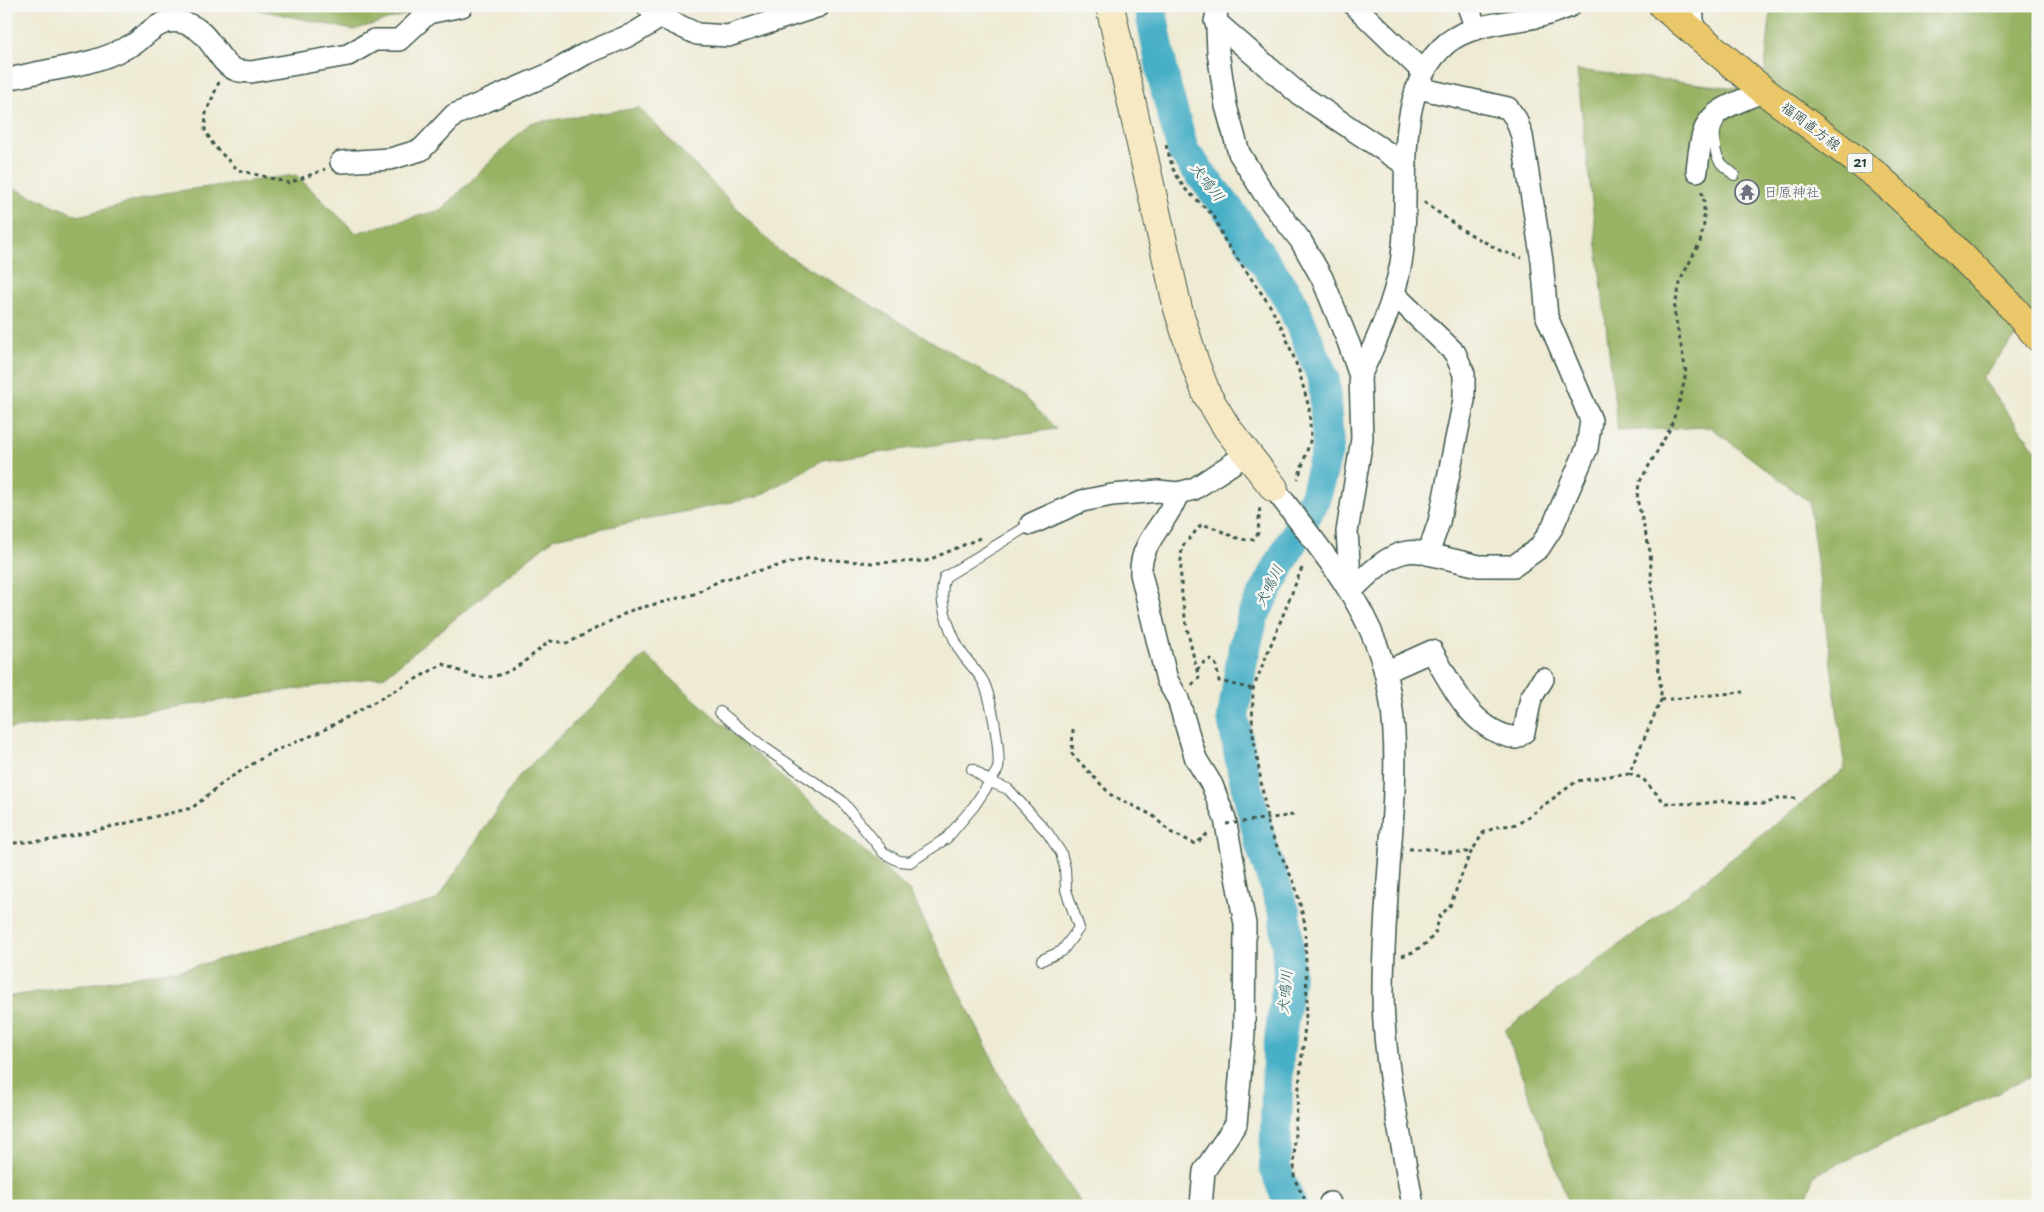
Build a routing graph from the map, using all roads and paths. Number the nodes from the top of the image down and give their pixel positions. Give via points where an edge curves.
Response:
1 (462, 6) edge
2 (819, 6) edge
3 (1110, 6) edge
4 (1355, 6) edge
5 (1468, 6) edge
6 (1570, 6) edge
7 (1673, 7) edge
8 (654, 12) edge
9 (1216, 14) edge
10 (1476, 29) junction
11 (230, 66) junction
12 (6, 80) edge
13 (1420, 80) junction
14 (1764, 91) junction
15 (1728, 107) junction
16 (1165, 141) dead end
17 (342, 162) joint
18 (1406, 164) junction
19 (1697, 171) joint
20 (1734, 174) dead end
21 (1405, 196) junction
22 (1542, 261) junction
23 (1394, 294) junction
24 (2038, 337) edge
25 (1360, 376) junction
26 (1247, 454) junction
27 (1286, 483) junction
28 (1178, 493) junction
29 (1031, 524) joint
30 (984, 536) dead end
31 (1428, 554) junction
32 (1302, 568) dead end
33 (1351, 591) junction
34 (1197, 670) junction
35 (1385, 672) junction
36 (1543, 679) dead end
37 (1253, 689) junction
38 (1743, 692) dead end
39 (1178, 698) junction
40 (1661, 700) junction
41 (720, 712) dead end
42 (1073, 729) dead end
43 (972, 769) dead end
44 (1629, 773) junction
45 (990, 782) junction
46 (1798, 798) dead end
47 (1294, 815) dead end
48 (1219, 827) junction
49 (6, 841) edge
50 (1390, 850) junction
51 (1472, 852) junction
52 (1385, 957) junction
53 (1042, 960) dead end
54 (1201, 1206) edge
55 (1308, 1206) edge
56 (1414, 1206) edge

1 - 11 street via 428,13 399,40 374,40 348,55 251,72 237,71
2 - 8 street via 728,36 697,34
3 - 26 street via 1178,309 1207,396
4 - 13 street
5 - 10 street
6 - 10 street via 1542,16
7 - 14 main road, 福岡直方線 / 21 via 1694,33
8 - 17 street via 633,34 454,115 421,150 390,159
9 - 18 street via 1299,94
9 - 25 street via 1226,106 1239,154 1263,192 1302,241 1322,278
10 - 13 street via 1448,43
11 - 12 street via 196,27 169,22 152,27 136,43 110,55
11 - 17 path via 222,74 206,114 205,130 214,146 238,170 290,183
13 - 18 street via 1410,108
13 - 22 street via 1508,108 1516,119 1522,136
14 - 15 street
14 - 24 main road, 福岡直方線 / 21 via 1876,175 1932,226
15 - 19 street via 1709,119 1701,138
15 - 20 lane via 1716,126 1714,143 1719,160
16 - 27 path via 1173,169 1184,188 1214,216 1225,241 1269,304 1299,371 1311,438
18 - 21 street
19 - 40 path via 1704,202 1704,224 1700,242 1681,279 1674,310 1686,372 1670,428 1639,483 1636,499 1650,552
21 - 22 path via 1427,203 1461,229 1501,251 1535,262
21 - 23 street via 1401,262
22 - 31 street via 1547,317 1591,420 1587,448 1552,528 1539,548 1514,566 1479,566
23 - 25 street
23 - 31 street via 1454,353 1464,374 1462,409 1439,522
25 - 33 street via 1362,439 1347,532
26 - 27 street
26 - 28 street via 1194,489
27 - 33 street via 1320,551
27 - 34 path via 1260,500 1255,540 1244,542 1212,526 1201,525 1182,547 1182,604
28 - 29 street via 1158,491 1082,501
28 - 39 street via 1173,509 1147,544 1140,560 1167,680
29 - 45 lane via 945,577 941,588 943,608 958,647 984,683 993,718 998,756 997,770
30 - 49 path via 926,561 872,563 810,558 721,580 694,594 632,610 568,643 550,641 511,671 494,676 478,677 443,664 320,732 272,752 228,779 192,808 53,840
31 - 33 street via 1415,550 1396,555 1379,565
32 - 37 path
33 - 35 street via 1364,615
34 - 37 path via 1211,659 1216,665 1219,681
34 - 39 path via 1199,678
35 - 36 street via 1432,651 1453,687 1481,724 1502,736 1516,738 1524,732 1531,698
35 - 50 street via 1395,727
37 - 55 path via 1252,728 1269,829 1295,885 1305,924 1307,1004 1295,1128 1294,1178
38 - 40 path
39 - 48 street via 1196,759 1212,785
40 - 44 path
41 - 45 lane via 762,746 842,801 884,853 899,861 910,862 947,838
42 - 48 path via 1072,754 1111,795 1152,815 1170,832 1196,844
43 - 45 lane
44 - 46 path via 1643,779 1665,803 1722,801 1764,804 1781,798
44 - 51 path via 1577,781 1518,824 1496,827 1483,834
45 - 53 lane via 1008,789 1061,852 1066,890 1079,928 1062,951
47 - 48 path, bridge
48 - 54 street via 1245,924 1244,1034 1236,1124 1204,1172
50 - 51 path via 1435,848 1440,852
50 - 52 street
51 - 52 path via 1455,896 1440,916 1435,934 1414,952
52 - 56 street via 1385,1041

